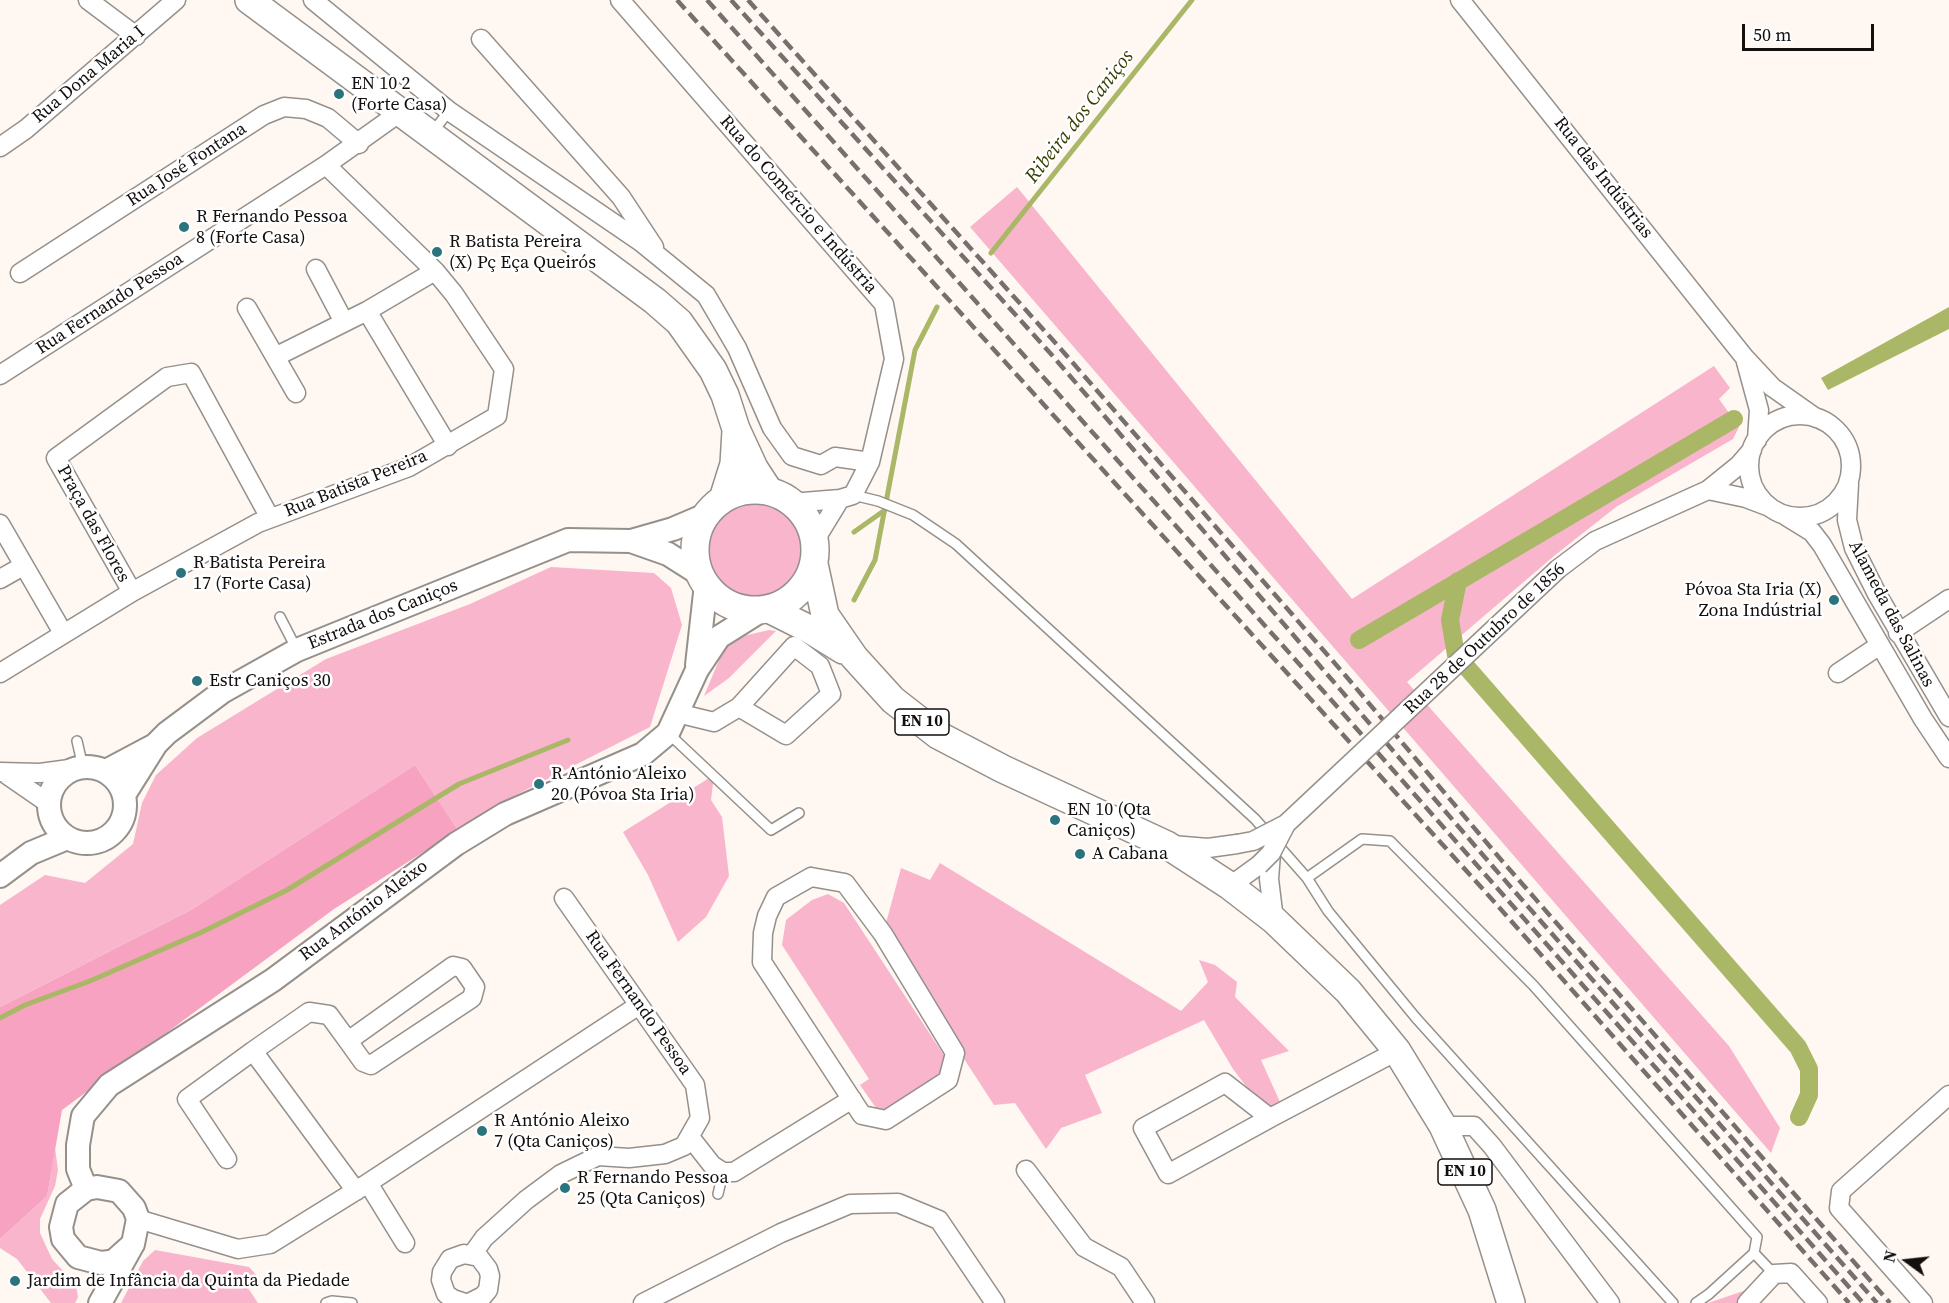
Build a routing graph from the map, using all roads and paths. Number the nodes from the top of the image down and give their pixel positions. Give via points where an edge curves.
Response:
1 (88, 0) edge
2 (176, 0) edge
3 (249, 0) edge
4 (313, 0) edge
5 (620, 0) edge
6 (1460, 0) edge
7 (136, 36) junction
8 (481, 39) dead end
9 (449, 111) junction
10 (399, 113) junction
11 (430, 136) junction
12 (359, 144) junction
13 (0, 147) edge
14 (326, 165) junction
15 (664, 260) junction
16 (316, 269) dead end
17 (435, 271) junction
18 (20, 273) dead end
19 (247, 308) dead end
20 (367, 311) junction
21 (344, 322) junction
22 (277, 356) junction
23 (1744, 358) junction
24 (0, 375) edge
25 (296, 393) dead end
26 (1816, 418) junction
27 (736, 429) junction
28 (1754, 445) junction
29 (448, 446) junction
30 (870, 462) junction
31 (1851, 471) junction
32 (1708, 490) junction
33 (780, 497) junction
34 (847, 497) junction
35 (715, 507) junction
36 (1775, 510) junction
37 (270, 518) junction
38 (0, 524) edge
39 (631, 541) junction
40 (814, 552) junction
41 (22, 566) junction
42 (0, 579) edge
43 (702, 579) junction
44 (132, 592) junction
45 (1949, 599) edge
46 (765, 610) junction
47 (280, 617) dead end
48 (63, 633) junction
49 (1898, 633) junction
50 (1880, 645) junction
51 (297, 650) junction
52 (854, 657) junction
53 (697, 670) junction
54 (0, 673) edge
55 (1838, 673) dead end
56 (739, 707) junction
57 (1949, 717) edge
58 (672, 723) junction
59 (77, 741) dead end
60 (156, 744) junction
61 (1949, 758) edge
62 (80, 767) junction
63 (106, 771) junction
64 (2, 773) edge
65 (124, 795) junction
66 (49, 809) junction
67 (799, 813) dead end
68 (1286, 824) junction
69 (67, 838) junction
70 (1167, 845) junction
71 (31, 853) junction
72 (1266, 866) junction
73 (0, 876) edge
74 (1307, 878) junction
75 (1230, 886) junction
76 (564, 898) dead end
77 (1274, 920) junction
78 (639, 1005) junction
79 (348, 1041) junction
80 (1397, 1051) junction
81 (253, 1052) junction
82 (1949, 1095) edge
83 (852, 1099) junction
84 (1270, 1118) junction
85 (1443, 1126) junction
86 (690, 1137) junction
87 (227, 1159) dead end
88 (1026, 1170) dead end
89 (723, 1172) junction
90 (362, 1187) junction
91 (86, 1189) junction
92 (718, 1194) dead end
93 (138, 1219) junction
94 (405, 1243) dead end
95 (133, 1244) junction
96 (1754, 1253) junction
97 (472, 1255) junction
98 (89, 1262) junction
99 (1782, 1273) junction
100 (442, 1298) edge
101 (477, 1301) edge
102 (99, 1302) edge
103 (326, 1303) edge
104 (352, 1303) edge
105 (643, 1303) edge
106 (996, 1303) edge
107 (1145, 1303) edge
108 (1511, 1303) edge
109 (1610, 1303) edge
110 (1673, 1303) edge
111 (1696, 1303) edge
112 (1747, 1303) edge
113 (1818, 1303) edge
114 (1923, 1303) edge

1 - 7 street
2 - 7 street, Rua Dona Maria I
3 - 10 main road
4 - 9 street
5 - 30 street, Rua do Comércio e Indústria via 884,304 894,359
6 - 23 street, Rua das Indústrias
7 - 13 street, Rua Dona Maria I
8 - 15 street via 621,198
9 - 11 lane
9 - 15 street
10 - 11 main road
10 - 12 street, Rua Fernando Pessoa
11 - 27 main road via 655,300 679,322 713,370
12 - 14 street, Rua Fernando Pessoa
12 - 18 street, Rua José Fontana via 328,118 306,109 284,107 264,115
14 - 17 street, Rua Batista Pereira
14 - 24 street, Rua Fernando Pessoa
15 - 30 street via 706,295 737,348 772,428 792,456 821,465 835,457
16 - 21 street
17 - 20 street
17 - 29 street, Rua Batista Pereira via 504,369 497,416
19 - 22 street
20 - 21 street
20 - 29 street
21 - 22 street
22 - 25 street
23 - 26 street, Rua das Indústrias via 1772,387
23 - 28 street, Rua das Indústrias via 1759,410
26 - 28 street via 1783,418 1764,431
26 - 31 street via 1836,429 1843,438
27 - 33 main road via 754,468
27 - 35 main road via 734,464
28 - 32 street, Rua 28 de Outubro de 1856 via 1739,465
28 - 36 street via 1752,482
29 - 37 street, Rua Batista Pereira via 409,467
30 - 34 street, Rua do Comércio e Indústria
31 - 36 street via 1843,493 1826,510 1803,517
31 - 49 street, Alameda das Salinas via 1849,536
32 - 36 street via 1746,498
32 - 68 street, Rua 28 de Outubro de 1856, bridge via 1596,542 1558,569
33 - 34 street
33 - 35 main road via 746,490
33 - 40 main road via 807,518
34 - 40 street, Rua do Comércio e Indústria
34 - 74 lane via 878,501 914,515 956,544 1255,819
35 - 39 street, Estrada dos Caniços via 673,529
35 - 43 main road via 697,536
36 - 50 street, Alameda das Salinas via 1812,532
37 - 44 street, Rua Batista Pereira
37 - 44 street, Praça das Flores via 191,373 167,377 56,458
38 - 41 street
39 - 43 street, Estrada dos Caniços via 668,554
39 - 51 street, Estrada dos Caniços via 568,540
40 - 46 main road via 804,586 787,602
40 - 52 main road via 825,615
41 - 42 street
41 - 48 street
43 - 46 main road via 720,599 741,609
43 - 53 street, Rua António Aleixo
44 - 48 street, Rua Batista Pereira
45 - 49 street
46 - 52 main road via 809,629
46 - 53 street, Rua António Aleixo via 719,637
47 - 51 lane
48 - 54 street, Rua Batista Pereira
49 - 57 street, Alameda das Salinas
50 - 55 street
50 - 61 street, Alameda das Salinas
51 - 60 street, Estrada dos Caniços via 222,692
52 - 70 main road, EN 10 via 893,700 938,735
53 - 58 street, Rua António Aleixo
56 - 56 street via 786,735 831,693 820,666 794,646
56 - 58 street via 714,722
58 - 67 lane via 771,830
58 - 91 street, Rua António Aleixo via 643,754 505,814 456,844 273,980 109,1085 83,1116 78,1169
59 - 62 lane
60 - 63 street, Estrada dos Caniços
60 - 65 street, Estrada dos Caniços
62 - 63 street
62 - 64 street
62 - 66 street via 57,780
63 - 65 street
64 - 66 street
65 - 69 street, Estrada dos Caniços via 122,820 105,839 93,843
66 - 69 street via 54,824
66 - 71 street
68 - 70 street, Rua 28 de Outubro de 1856, bridge via 1253,841 1237,844 1208,848
68 - 72 street, Rua 28 de Outubro de 1856, bridge
69 - 71 street
70 - 75 main road, EN 10
71 - 73 street
72 - 75 street, Rua 28 de Outubro de 1856
72 - 77 street
74 - 96 lane via 1362,839 1390,841 1533,985 1757,1237
74 - 110 lane via 1328,911 1416,1018
75 - 77 main road, EN 10
76 - 78 street, Rua Fernando Pessoa
77 - 80 main road, EN 10 via 1348,991
78 - 86 street, Rua Fernando Pessoa via 695,1085 700,1118
78 - 90 street
79 - 79 street via 453,966 462,968 475,987 472,998 371,1065 363,1062
79 - 81 street via 329,1015 309,1012
80 - 84 street
80 - 85 main road, EN 10
81 - 87 street via 186,1098
81 - 90 street
82 - 114 street via 1841,1191 1839,1208
83 - 83 street via 862,1115 886,1120 948,1080 955,1053 883,934 845,883 811,878 776,897 763,933 762,962
83 - 89 street via 734,1172
84 - 84 street via 1225,1083 1143,1128 1168,1174
85 - 108 main road, EN 10 via 1482,1210
85 - 109 street via 1474,1126
86 - 89 street via 712,1165
86 - 97 street via 684,1146 665,1154 598,1156 561,1174 484,1238
88 - 107 street via 1084,1247 1121,1268
89 - 92 lane
90 - 93 street via 270,1244 238,1249
90 - 94 street
91 - 93 street via 97,1186 118,1191 128,1199
91 - 98 street via 67,1204 61,1227 69,1249
93 - 95 street
95 - 98 street via 114,1261
95 - 102 street
96 - 99 lane
96 - 111 lane
97 - 100 street via 457,1256 445,1265
97 - 101 street via 484,1262 490,1276 488,1290
98 - 102 street
99 - 112 street
99 - 113 street
100 - 101 street
103 - 104 lane
105 - 106 street via 781,1233 850,1204 898,1203 939,1220

